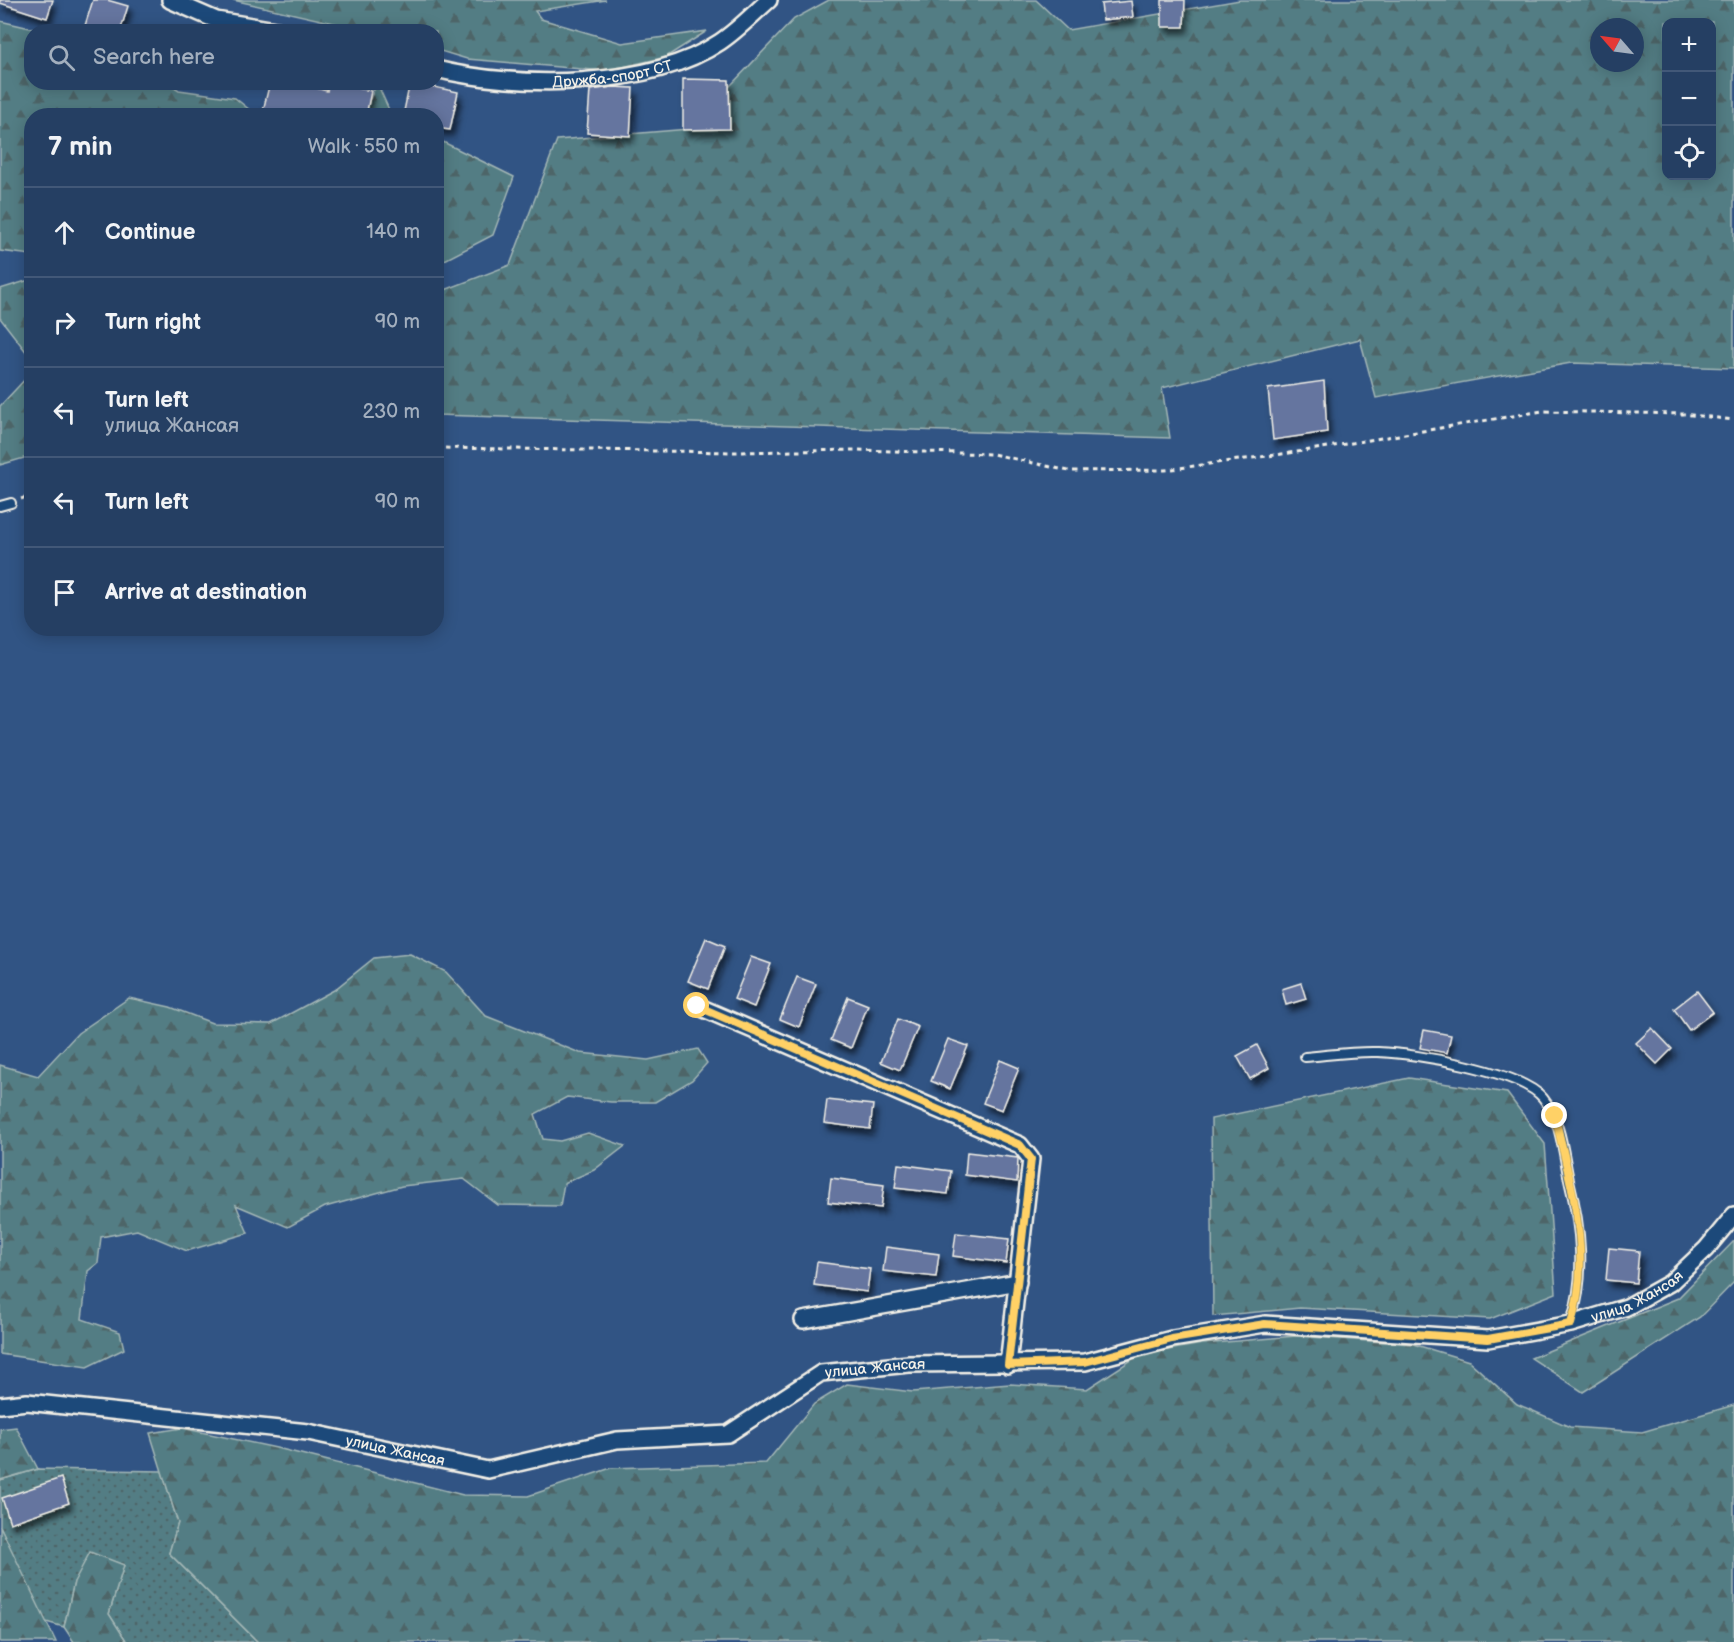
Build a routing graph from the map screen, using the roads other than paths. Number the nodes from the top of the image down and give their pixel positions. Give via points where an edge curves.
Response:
1 (170, 0) edge
2 (769, 0) edge
3 (240, 24) edge
4 (444, 71) edge
5 (11, 503) dead end
6 (0, 506) edge
7 (697, 1006) dead end
8 (1305, 1057) dead end
9 (1734, 1215) edge
10 (1018, 1282) junction
11 (803, 1320) dead end
12 (1571, 1324) junction
13 (1008, 1365) junction
14 (0, 1405) edge

1 - 3 street via 216,20
2 - 4 street, Дружба-спорт СТ via 720,42 645,73 511,82
5 - 6 lane
7 - 10 street via 1020,1145 1031,1159
8 - 12 lane via 1377,1052 1419,1057 1488,1071 1542,1096 1555,1116 1582,1248 1579,1298
9 - 12 street, улица Жансая via 1670,1283 1627,1307
10 - 11 street
10 - 13 street
12 - 13 street, улица Жансая via 1488,1339 1265,1324 1172,1339 1085,1362
13 - 14 street, улица Жансая via 909,1364 821,1373 728,1434 617,1440 488,1470 308,1432 27,1402

